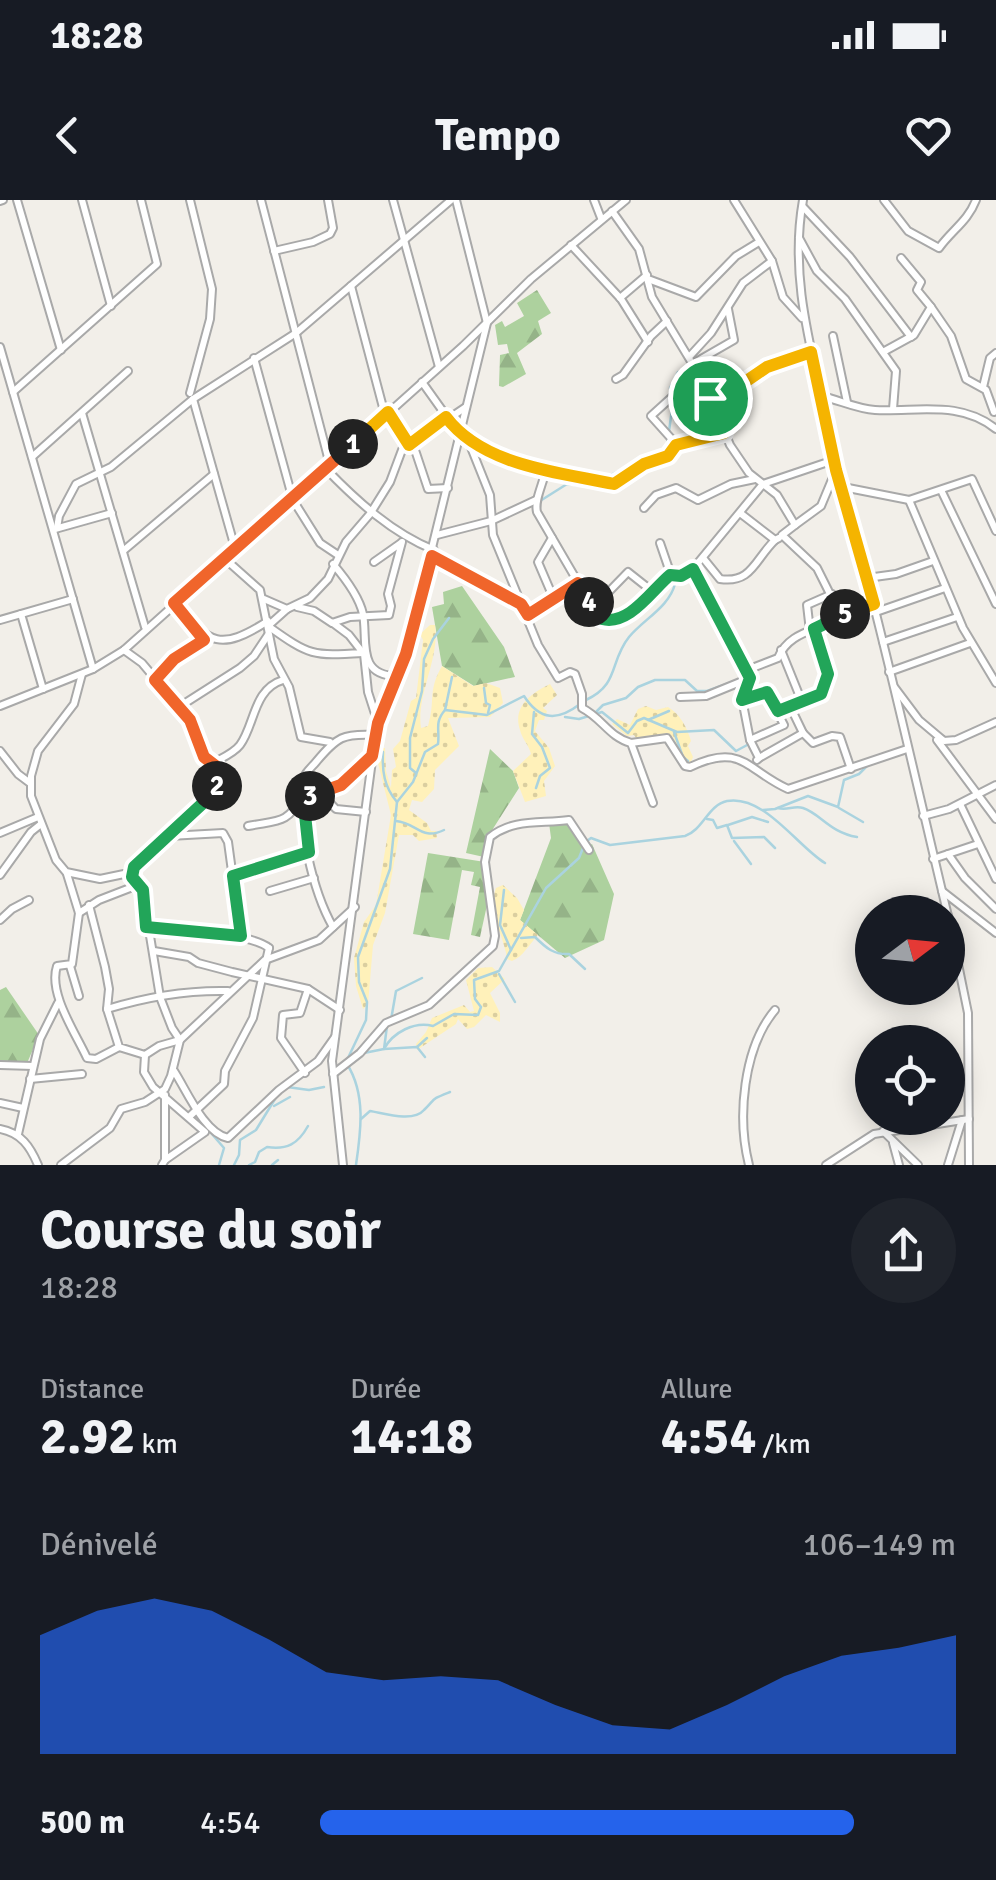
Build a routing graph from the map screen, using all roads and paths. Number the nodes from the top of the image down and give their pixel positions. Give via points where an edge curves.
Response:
1 (17, 200) edge
2 (82, 200) edge
3 (141, 200) edge
4 (190, 200) edge
5 (261, 200) edge
6 (328, 200) edge
7 (393, 200) edge
8 (453, 200) edge
9 (594, 200) edge
10 (626, 200) edge
11 (734, 200) edge
12 (884, 200) edge
13 (976, 200) edge
14 (803, 203) edge
15 (612, 211) junction
16 (601, 218) junction
17 (798, 237) junction
18 (404, 239) junction
19 (760, 242) junction
20 (571, 245) junction
21 (274, 251) junction
22 (901, 258) dead end
23 (772, 261) junction
24 (648, 277) junction
25 (351, 286) junction
26 (620, 298) junction
27 (112, 306) junction
28 (728, 307) junction
29 (931, 307) junction
30 (803, 319) junction
31 (667, 321) junction
32 (487, 323) junction
33 (296, 333) junction
34 (833, 336) dead end
35 (911, 337) junction
36 (648, 342) junction
37 (0, 347) edge
38 (61, 350) junction
39 (811, 352) junction
40 (883, 352) junction
41 (996, 354) edge
42 (254, 358) junction
43 (692, 360) junction
44 (439, 366) junction
45 (128, 371) dead end
46 (616, 379) dead end
47 (422, 382) junction
48 (704, 383) junction
49 (983, 387) junction
50 (13, 392) junction
51 (192, 396) junction
52 (821, 396) junction
53 (710, 398) junction
54 (847, 402) junction
55 (466, 406) junction
56 (893, 409) junction
57 (995, 412) edge
58 (82, 413) junction
59 (387, 413) junction
60 (978, 415) junction
61 (446, 417) junction
62 (996, 429) edge
63 (463, 433) junction
64 (724, 433) junction
65 (409, 445) junction
66 (676, 445) junction
67 (32, 458) junction
68 (834, 460) junction
69 (328, 467) junction
70 (546, 468) junction
71 (836, 470) junction
72 (99, 471) junction
73 (214, 474) junction
74 (759, 481) junction
75 (842, 486) junction
76 (448, 488) junction
77 (942, 490) junction
78 (537, 499) junction
79 (292, 500) junction
80 (909, 500) junction
81 (644, 508) dead end
82 (372, 510) junction
83 (112, 512) junction
84 (740, 513) junction
85 (491, 521) junction
86 (795, 525) junction
87 (54, 529) junction
88 (996, 531) edge
89 (437, 535) junction
90 (552, 538) junction
91 (779, 538) junction
92 (404, 540) junction
93 (660, 543) dead end
94 (235, 548) junction
95 (123, 552) junction
96 (433, 553) junction
97 (338, 554) junction
98 (224, 558) junction
99 (703, 558) junction
100 (932, 561) junction
101 (374, 562) dead end
102 (333, 564) junction
103 (693, 569) junction
104 (671, 575) junction
105 (867, 578) junction
106 (578, 583) junction
107 (945, 588) junction
108 (652, 590) junction
109 (832, 594) junction
110 (552, 597) junction
111 (73, 599) junction
112 (264, 599) junction
113 (174, 603) junction
114 (521, 604) junction
115 (996, 604) edge
116 (291, 608) junction
117 (593, 608) junction
118 (874, 608) junction
119 (20, 614) junction
120 (363, 615) junction
121 (528, 615) junction
122 (841, 616) junction
123 (958, 616) junction
124 (0, 620) edge
125 (332, 622) junction
126 (268, 627) junction
127 (146, 628) junction
128 (812, 630) junction
129 (203, 636) junction
130 (883, 642) junction
131 (970, 643) junction
132 (124, 650) junction
133 (782, 650) junction
134 (363, 653) junction
135 (93, 670) junction
136 (889, 672) junction
137 (82, 674) junction
138 (748, 674) junction
139 (397, 676) junction
140 (155, 680) junction
141 (282, 680) junction
142 (892, 683) junction
143 (996, 683) edge
144 (43, 689) junction
145 (680, 697) dead end
146 (742, 700) junction
147 (802, 702) junction
148 (0, 706) edge
149 (790, 706) junction
150 (179, 707) junction
151 (778, 711) junction
152 (996, 722) edge
153 (378, 723) junction
154 (803, 733) junction
155 (376, 735) junction
156 (934, 735) junction
157 (750, 740) junction
158 (332, 742) junction
159 (632, 743) junction
160 (906, 749) junction
161 (0, 753) edge
162 (372, 756) junction
163 (756, 761) junction
164 (213, 762) junction
165 (851, 769) junction
166 (31, 783) junction
167 (996, 785) edge
168 (980, 793) junction
169 (321, 794) junction
170 (303, 796) junction
171 (653, 803) dead end
172 (960, 804) junction
173 (366, 812) junction
174 (923, 816) junction
175 (996, 819) edge
176 (40, 821) junction
177 (248, 826) dead end
178 (0, 833) edge
179 (168, 836) junction
180 (978, 844) junction
181 (589, 850) dead end
182 (309, 852) junction
183 (948, 854) junction
184 (933, 859) junction
185 (66, 872) junction
186 (0, 875) edge
187 (233, 876) junction
188 (132, 877) junction
189 (314, 878) junction
190 (996, 879) edge
191 (942, 890) junction
192 (270, 891) dead end
193 (943, 895) edge
194 (29, 900) dead end
195 (89, 905) junction
196 (356, 907) junction
197 (996, 909) edge
198 (78, 913) junction
199 (0, 920) edge
200 (333, 926) junction
201 (146, 927) junction
202 (996, 933) edge
203 (241, 936) junction
204 (269, 948) junction
205 (154, 951) junction
206 (278, 954) junction
207 (265, 960) junction
208 (70, 966) junction
209 (251, 975) junction
210 (262, 978) junction
211 (308, 989) junction
212 (229, 992) junction
213 (79, 996) dead end
214 (160, 996) junction
215 (965, 998) edge
216 (58, 1003) junction
217 (107, 1009) junction
218 (340, 1010) junction
219 (775, 1010) dead end
220 (336, 1036) junction
221 (180, 1040) junction
222 (119, 1046) junction
223 (144, 1055) junction
224 (0, 1065) edge
225 (33, 1066) junction
226 (173, 1070) junction
227 (305, 1073) junction
228 (82, 1074) dead end
229 (333, 1074) junction
230 (30, 1080) junction
231 (163, 1093) junction
232 (0, 1103) edge
233 (23, 1108) junction
234 (199, 1110) junction
235 (189, 1117) junction
236 (966, 1119) junction
237 (0, 1129) edge
238 (18, 1134) junction
239 (876, 1135) edge
240 (887, 1135) edge
241 (893, 1142) junction
242 (163, 1162) edge
243 (38, 1165) edge
244 (61, 1165) edge
245 (343, 1165) edge
246 (749, 1165) edge
247 (826, 1165) edge
248 (899, 1165) edge
249 (918, 1165) edge
250 (948, 1165) edge
251 (970, 1165) edge

1 - 38 street
2 - 27 street
3 - 27 street via 157,264
4 - 51 street via 212,284
5 - 21 street
6 - 21 street via 330,234
7 - 18 street
8 - 18 street
8 - 32 street
9 - 16 street
10 - 15 street
11 - 19 street
12 - 13 street via 908,232 939,248 969,218
14 - 17 street
14 - 35 street
15 - 16 street
15 - 24 street via 639,249
16 - 20 street
17 - 30 street
17 - 40 street
18 - 25 street
18 - 44 street
19 - 23 street
19 - 24 street via 696,296
20 - 26 street
20 - 32 street
21 - 33 street
22 - 29 street
23 - 28 street via 743,283
23 - 30 street via 783,298
24 - 26 street
24 - 31 street
25 - 33 street
25 - 59 street
26 - 36 street
27 - 38 street
28 - 43 street
28 - 43 street via 734,340
29 - 35 street
29 - 49 street via 951,336 965,378
30 - 39 street
31 - 36 street
31 - 43 street
32 - 44 street
32 - 55 street
33 - 42 street
33 - 69 street
34 - 54 street
35 - 40 street
36 - 46 street
37 - 50 street
38 - 50 street
39 - 52 street
39 - 53 street
40 - 56 street via 897,374
41 - 49 street
42 - 51 street
42 - 79 street
43 - 48 street
44 - 47 street
45 - 58 street
47 - 59 street
47 - 61 street
48 - 53 street
48 - 66 street via 652,413
49 - 57 street
50 - 67 street
51 - 72 street
51 - 73 street
52 - 54 street
52 - 68 street
53 - 64 street
54 - 56 street
55 - 61 street
55 - 63 street
56 - 60 street
57 - 60 street
58 - 67 street
58 - 72 street
59 - 65 street
59 - 69 street
60 - 62 street
61 - 63 street
61 - 65 street
63 - 70 street via 496,456
63 - 76 street
63 - 85 street via 488,488
64 - 66 street
64 - 74 street
65 - 76 street via 428,489
65 - 82 street
66 - 70 street via 668,456 614,484
67 - 87 street
68 - 71 street
68 - 74 street
69 - 79 street
69 - 82 street
70 - 78 street
71 - 75 street
71 - 86 street via 821,506
72 - 83 street
72 - 87 street via 76,484
73 - 94 street
73 - 95 street
74 - 81 street via 731,484 698,500 676,488
74 - 84 street
74 - 86 street via 777,495
75 - 80 street
75 - 105 street
76 - 89 street
77 - 80 street
77 - 88 street via 972,480
77 - 115 street
78 - 85 street
78 - 90 street
79 - 94 street
79 - 97 street via 320,543
80 - 100 street
82 - 92 street
82 - 97 street
83 - 87 street
83 - 95 street
84 - 91 street
84 - 99 street
85 - 89 street
85 - 114 street
86 - 91 street
87 - 111 street
89 - 96 street
90 - 106 street
90 - 110 street via 538,562
91 - 99 street via 740,580 720,579
91 - 109 street via 817,568
92 - 96 street
92 - 101 street
92 - 120 street via 388,594 391,611
93 - 104 street
94 - 98 street
95 - 127 street
96 - 114 street
96 - 139 street
97 - 102 street
98 - 112 street
98 - 113 street
99 - 103 street
100 - 105 street
100 - 107 street
102 - 116 street via 315,594
102 - 120 street
103 - 104 street
103 - 138 street
104 - 108 street
105 - 118 street
106 - 110 street
106 - 117 street
107 - 118 street
107 - 123 street
108 - 117 street via 614,621
108 - 117 street via 628,572
109 - 122 street
109 - 128 street via 807,605
110 - 121 street
111 - 119 street
111 - 135 street
112 - 116 street
112 - 126 street
113 - 127 street
113 - 129 street
114 - 121 street
116 - 125 street
116 - 126 street
118 - 122 street
118 - 130 street
119 - 124 street
119 - 144 street
120 - 125 street
120 - 134 street
121 - 159 street via 556,676 577,676 582,708 616,738
122 - 128 street
123 - 130 street
123 - 131 street
125 - 134 street
126 - 129 street via 224,639
126 - 134 street via 311,654
126 - 141 street
126 - 150 street via 254,656
127 - 132 street
128 - 133 street via 792,637
128 - 147 street via 828,679 820,696
129 - 140 street
130 - 136 street
131 - 136 street
131 - 143 street
132 - 135 street
132 - 140 street
133 - 138 street
133 - 147 street
134 - 139 street via 379,672
134 - 153 street
135 - 137 street
136 - 142 street
137 - 144 street
137 - 166 street via 74,704 38,752
138 - 145 street via 706,696
138 - 146 street
139 - 153 street
140 - 150 street
141 - 158 street via 302,737
141 - 164 street via 254,710 242,744
142 - 156 street
142 - 160 street
144 - 148 street
146 - 151 street via 767,692
146 - 157 street
147 - 149 street
149 - 151 street
149 - 154 street
150 - 164 street via 204,757
151 - 157 street via 784,725
152 - 156 street via 952,740
153 - 155 street
154 - 163 street
154 - 165 street via 813,743 840,737
155 - 158 street
155 - 162 street
156 - 168 street
157 - 163 street
158 - 170 street via 306,773
159 - 163 street via 667,738 690,768 719,756
159 - 171 street
160 - 165 street
160 - 174 street
161 - 166 street
162 - 169 street
162 - 173 street
163 - 165 street via 786,788
164 - 179 street via 216,790
166 - 176 street
167 - 168 street
168 - 172 street
168 - 175 street
169 - 170 street
169 - 173 street via 336,809
170 - 177 street via 288,818
170 - 182 street
172 - 174 street
172 - 180 street
173 - 196 street
174 - 184 street
176 - 178 street
176 - 185 street
176 - 186 street
179 - 187 street via 223,833
179 - 188 street via 134,867
180 - 183 street
180 - 190 street
181 - 229 street via 569,820 519,823 490,838 493,946 429,1004 386,1023
182 - 187 street
182 - 189 street
183 - 184 street
183 - 197 street
184 - 191 street
185 - 188 street
185 - 198 street
187 - 203 street
188 - 195 street via 130,888
188 - 201 street via 143,890
189 - 192 street
189 - 200 street
191 - 193 street
191 - 202 street
194 - 199 street
195 - 198 street
195 - 217 street via 105,966
196 - 200 street
196 - 218 street
198 - 208 street
200 - 206 street via 311,944
201 - 203 street
201 - 205 street
203 - 204 street
204 - 206 street
204 - 207 street
205 - 209 street
205 - 214 street
206 - 207 street
207 - 209 street
207 - 210 street
208 - 213 street
208 - 216 street via 54,971
209 - 210 street
209 - 212 street
210 - 211 street
210 - 234 street via 224,1084
211 - 218 street
211 - 227 street via 300,1013 283,1015 282,1038
212 - 214 street
212 - 221 street
214 - 217 street
214 - 221 street
215 - 236 street
216 - 222 street via 86,1058 96,1060
216 - 225 street
217 - 222 street
218 - 220 street
219 - 246 street via 762,1026 748,1075 742,1122
220 - 227 street
220 - 229 street
221 - 223 street
221 - 226 street
222 - 223 street
223 - 231 street via 144,1072
224 - 225 street
225 - 230 street
226 - 231 street
226 - 234 street
227 - 234 street via 228,1138 214,1132
228 - 230 street
229 - 245 street
230 - 233 street
231 - 235 street
231 - 242 street
231 - 244 street via 121,1109 110,1128
232 - 233 street
233 - 238 street
234 - 235 street
235 - 242 street via 205,1132
236 - 250 street
236 - 251 street
237 - 238 street
238 - 243 street
239 - 247 street
240 - 241 street
241 - 248 street
241 - 249 street

